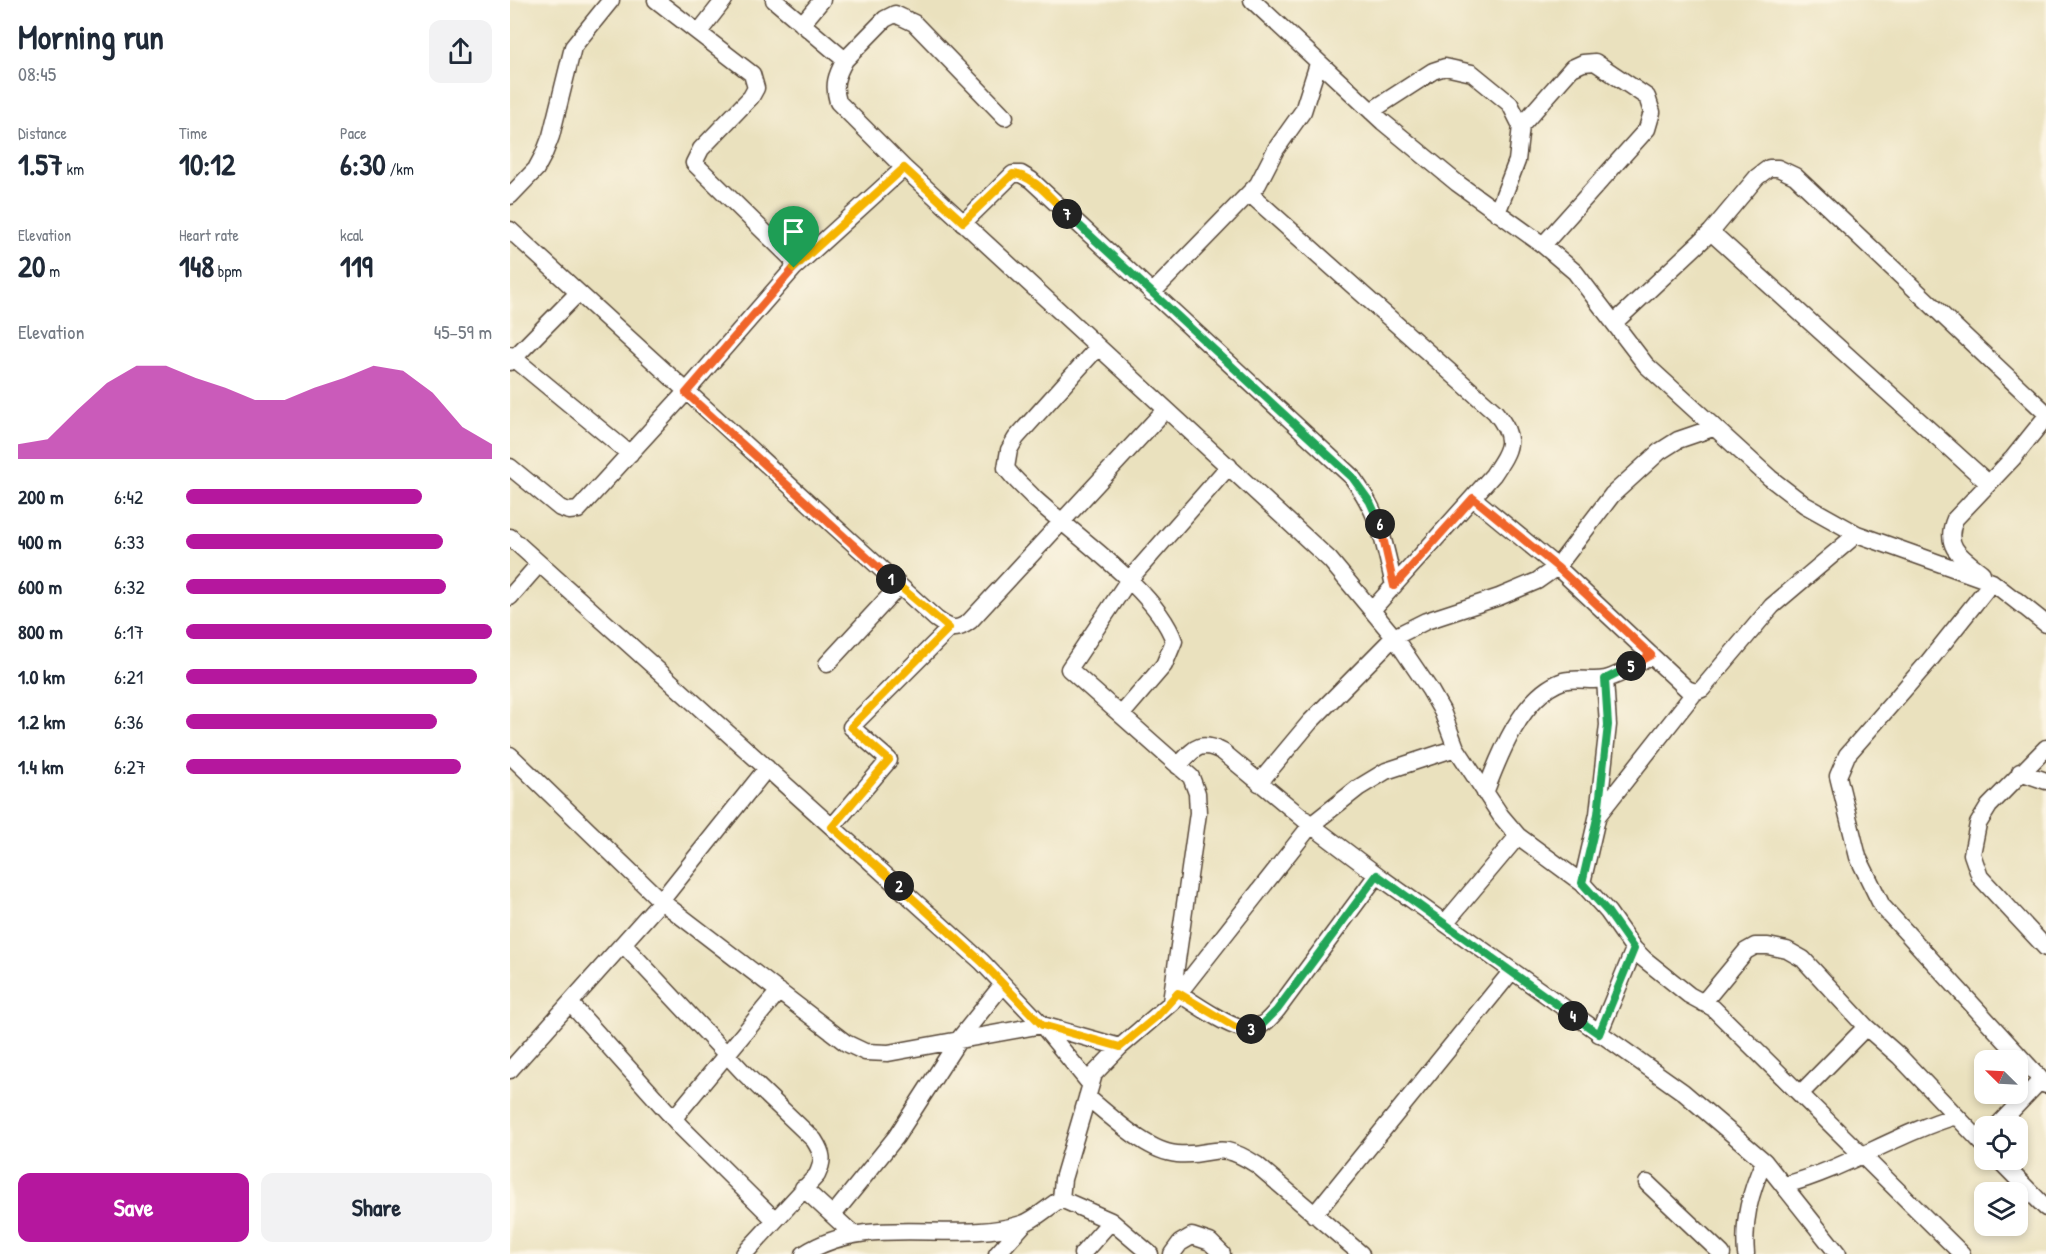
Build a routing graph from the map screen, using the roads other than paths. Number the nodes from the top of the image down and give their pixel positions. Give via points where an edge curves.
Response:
1 (611, 0) edge
2 (656, 0) edge
3 (724, 0) edge
4 (774, 0) edge
5 (822, 0) edge
6 (1252, 0) edge
7 (802, 24) junction
8 (699, 32) junction
9 (845, 60) junction
10 (1318, 64) junction
11 (1371, 111) junction
12 (1005, 117) dead end
13 (1521, 126) junction
14 (904, 168) junction
15 (1250, 194) junction
16 (510, 196) edge
17 (1497, 213) junction
18 (963, 222) junction
19 (510, 231) edge
20 (1711, 232) junction
21 (1543, 245) junction
22 (794, 268) junction
23 (578, 293) junction
24 (1152, 293) junction
25 (1615, 322) junction
26 (1098, 347) junction
27 (511, 359) edge
28 (686, 393) junction
29 (1166, 409) junction
30 (2046, 415) edge
31 (1713, 428) junction
32 (630, 454) junction
33 (1228, 466) junction
34 (510, 467) edge
35 (1988, 483) junction
36 (1473, 498) junction
37 (1061, 523) junction
38 (1857, 534) junction
39 (510, 537) edge
40 (539, 564) junction
41 (1557, 567) junction
42 (1128, 581) junction
43 (1992, 582) junction
44 (899, 586) junction
45 (1394, 586) junction
46 (510, 597) edge
47 (2024, 607) junction
48 (1372, 610) junction
49 (2046, 624) edge
50 (949, 628) junction
51 (1394, 637) junction
52 (1651, 655) junction
53 (827, 664) dead end
54 (1605, 679) junction
55 (1695, 692) junction
56 (1121, 716) junction
57 (1456, 748) junction
58 (2046, 748) edge
59 (510, 754) edge
60 (1178, 766) junction
61 (767, 768) junction
62 (2019, 772) junction
63 (2046, 781) edge
64 (1259, 783) junction
65 (1485, 793) junction
66 (1598, 814) junction
67 (1311, 825) junction
68 (832, 827) junction
69 (1518, 836) junction
70 (1377, 875) junction
71 (1582, 883) junction
72 (661, 901) junction
73 (1445, 923) junction
74 (622, 944) junction
75 (2046, 948) edge
76 (1634, 949) junction
77 (1511, 972) junction
78 (1003, 984) junction
79 (779, 992) junction
80 (1174, 998) junction
81 (570, 1003) junction
82 (1703, 1003) junction
83 (1042, 1025) junction
84 (1866, 1028) junction
85 (1599, 1034) junction
86 (960, 1038) junction
87 (1120, 1047) junction
88 (725, 1053) junction
89 (510, 1070) edge
90 (2043, 1082) edge
91 (1088, 1090) junction
92 (1800, 1094) junction
93 (1956, 1116) junction
94 (2007, 1116) edge
95 (674, 1118) junction
96 (1974, 1133) edge
97 (1863, 1156) junction
98 (1764, 1161) junction
99 (2009, 1170) edge
100 (1647, 1183) dead end
101 (1785, 1185) junction
102 (803, 1188) junction
103 (1061, 1199) junction
104 (2046, 1208) edge
105 (832, 1215) junction
106 (1314, 1215) junction
107 (774, 1219) junction
108 (1111, 1221) junction
109 (1024, 1224) junction
110 (854, 1235) junction
111 (744, 1254) edge
112 (804, 1254) edge
113 (997, 1254) edge
114 (1082, 1254) edge
115 (1150, 1254) edge
116 (1172, 1254) edge
117 (1222, 1254) edge
118 (1361, 1254) edge
119 (1722, 1254) edge
120 (1746, 1254) edge
121 (1838, 1254) edge
122 (1962, 1254) edge

1 - 16 street via 573,47 544,154 536,169
2 - 8 street
3 - 8 street
4 - 7 street
5 - 7 street
6 - 10 street
7 - 9 street
8 - 22 street via 752,74 756,88 701,149 694,163 792,259
9 - 12 street via 885,19 895,14 904,17
9 - 14 street via 835,79 838,102
10 - 11 street
10 - 15 street via 1303,111
11 - 13 street via 1445,67 1472,73 1510,104
11 - 17 street
13 - 17 street via 1517,160
13 - 21 street via 1572,68 1582,63 1595,62 1647,97 1652,112 1647,129
14 - 18 street
14 - 22 street
15 - 24 street
15 - 36 street via 1504,423 1510,438 1508,452
17 - 21 street
18 - 24 street via 1006,178 1021,174
18 - 26 street
19 - 23 street
20 - 25 street
20 - 30 street via 1769,168 1795,176
20 - 35 street
21 - 25 street via 1575,272
22 - 28 street
23 - 27 street
23 - 28 street
24 - 45 street via 1352,477 1380,524
25 - 31 street via 1646,365
26 - 29 street
26 - 37 street via 1016,438 1006,461 1010,474
27 - 32 street
28 - 32 street
28 - 44 street
29 - 33 street
29 - 37 street
30 - 35 street
31 - 38 street via 1805,505
31 - 41 street via 1678,440 1635,473 1606,502
32 - 34 street via 585,505 569,511
33 - 42 street
33 - 48 street via 1330,560
35 - 47 street via 1954,519 1951,544 1962,558
36 - 41 street
36 - 45 street
37 - 42 street
37 - 50 street via 970,621 959,629
38 - 43 street
38 - 55 street via 1772,606 1702,689
39 - 40 street
40 - 46 street
40 - 61 street
41 - 51 street via 1528,585 1426,621
41 - 52 street
42 - 56 street via 1168,625 1174,641 1164,665
42 - 56 street via 1069,669
43 - 47 street
43 - 90 street via 1847,755 1838,776 1858,857 1882,906
44 - 50 street
44 - 53 street
45 - 48 street
47 - 49 street
48 - 51 street
50 - 68 street via 851,727 889,760
51 - 57 street via 1442,711
51 - 64 street via 1310,722
52 - 54 street
52 - 55 street
54 - 65 street via 1564,681 1548,689 1531,706 1501,750
54 - 66 street via 1608,725
55 - 66 street
56 - 60 street
57 - 65 street
57 - 67 street via 1386,771
58 - 62 street
59 - 72 street
60 - 64 street via 1196,747 1205,744 1223,752
60 - 80 street via 1191,777 1198,813
61 - 68 street
61 - 72 street
62 - 63 street
62 - 75 street via 1978,824 1972,854 1980,877
64 - 67 street
65 - 69 street
66 - 71 street
67 - 70 street
67 - 80 street
68 - 78 street
69 - 71 street
69 - 73 street
70 - 73 street
70 - 80 street via 1262,1025 1250,1029 1235,1027
71 - 76 street
72 - 74 street
72 - 79 street
73 - 77 street
74 - 81 street
74 - 88 street
76 - 82 street via 1660,974
76 - 85 street
77 - 85 street
77 - 106 street
78 - 83 street
78 - 86 street
79 - 86 street via 846,1043 865,1052 888,1053
79 - 88 street
80 - 87 street
81 - 89 street
81 - 95 street
82 - 84 street via 1746,951 1768,946 1803,959
82 - 92 street via 1713,1008
83 - 86 street
83 - 87 street
83 - 91 street
84 - 92 street
84 - 93 street via 1899,1056
85 - 98 street via 1683,1092
86 - 105 street via 896,1137
87 - 91 street via 1094,1074
88 - 95 street
88 - 102 street via 814,1140 822,1153 817,1175
90 - 94 street
91 - 103 street
91 - 106 street via 1150,1145 1178,1154 1230,1149 1257,1165
92 - 97 street
93 - 96 street
93 - 97 street via 1893,1139
95 - 107 street
97 - 101 street
97 - 122 street
98 - 101 street
98 - 120 street via 1750,1195 1744,1227
99 - 104 street
100 - 119 street
101 - 121 street via 1805,1216
102 - 105 street
102 - 107 street
103 - 108 street
103 - 109 street
105 - 110 street
106 - 118 street
107 - 111 street
108 - 114 street
108 - 115 street
109 - 110 street via 984,1230
109 - 113 street
110 - 112 street
116 - 117 street via 1180,1243 1198,1236

